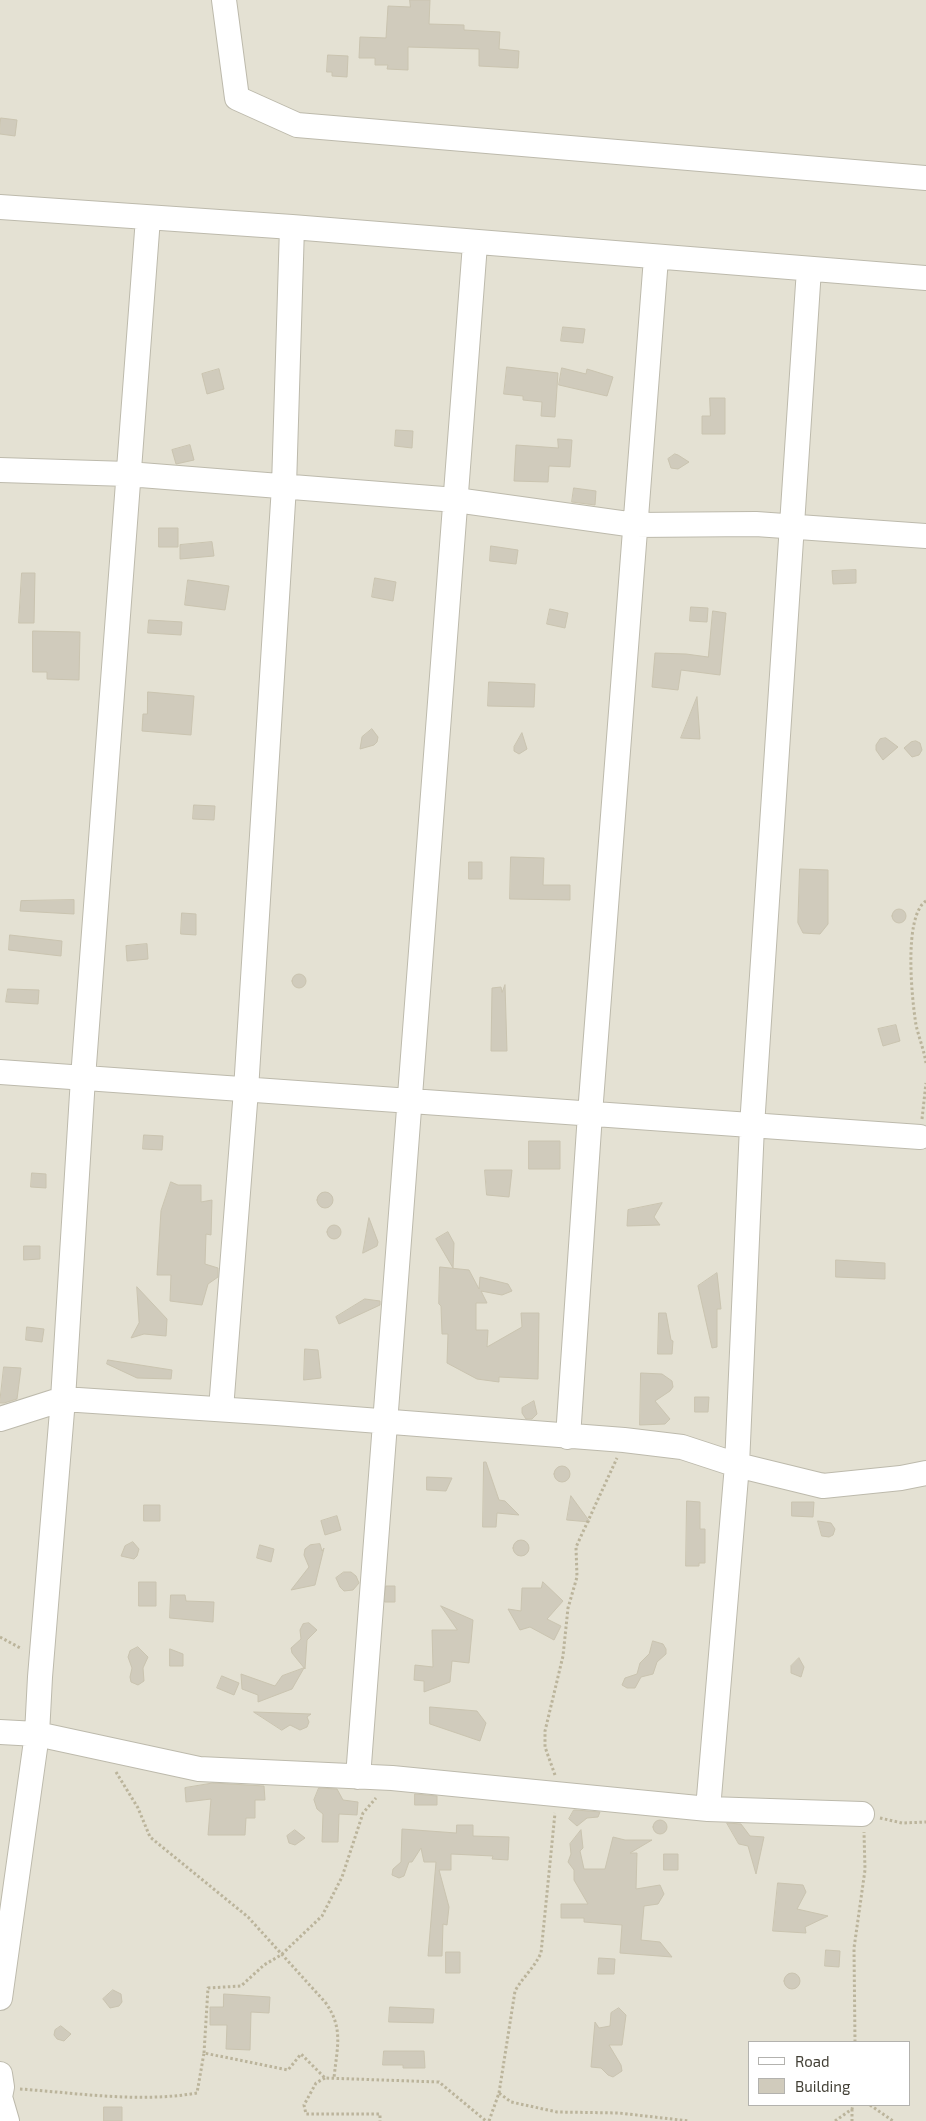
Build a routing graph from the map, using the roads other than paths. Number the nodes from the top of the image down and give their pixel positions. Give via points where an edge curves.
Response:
1 (224, 0) edge
2 (926, 178) edge
3 (0, 207) edge
4 (148, 218) junction
5 (292, 227) junction
6 (475, 244) junction
7 (656, 258) junction
8 (809, 269) junction
9 (926, 278) edge
10 (0, 470) edge
11 (128, 474) junction
12 (284, 486) junction
13 (456, 500) junction
14 (635, 525) junction
15 (790, 526) junction
16 (926, 536) edge
17 (0, 1072) edge
18 (83, 1078) junction
19 (246, 1090) junction
20 (408, 1101) junction
21 (590, 1114) junction
22 (752, 1126) junction
23 (921, 1133) road end
24 (63, 1399) junction
25 (221, 1409) junction
26 (0, 1419) edge
27 (384, 1422) junction
28 (568, 1437) junction
29 (737, 1466) junction
30 (926, 1474) edge
31 (0, 1732) edge
32 (38, 1734) junction
33 (358, 1777) junction
34 (708, 1809) junction
35 (862, 1814) road end
36 (0, 1998) edge
37 (1, 2081) edge
38 (7, 2121) edge

1 - 2 street via 237,98 297,125
3 - 4 street
4 - 5 street
4 - 11 street
5 - 6 street
5 - 12 street
6 - 7 street
6 - 13 street
7 - 8 street
7 - 14 street
8 - 9 street
8 - 15 street
10 - 11 street
11 - 12 street
11 - 18 street
12 - 13 street
12 - 19 street
13 - 14 street
13 - 20 street
14 - 15 street
14 - 21 street
15 - 16 street
15 - 22 street
17 - 18 street
18 - 19 street
18 - 24 street
19 - 20 street
19 - 25 street
20 - 21 street
20 - 27 street
21 - 22 street
21 - 28 street
22 - 23 street
22 - 29 street
24 - 25 street
24 - 26 street
24 - 32 street via 40,1667
25 - 27 street
27 - 28 street
27 - 33 street
28 - 29 street via 682,1447
29 - 30 street via 823,1486
29 - 34 street
31 - 32 street
32 - 33 street via 199,1769
32 - 36 street
33 - 34 street
34 - 35 street
37 - 38 street via 0,2096

